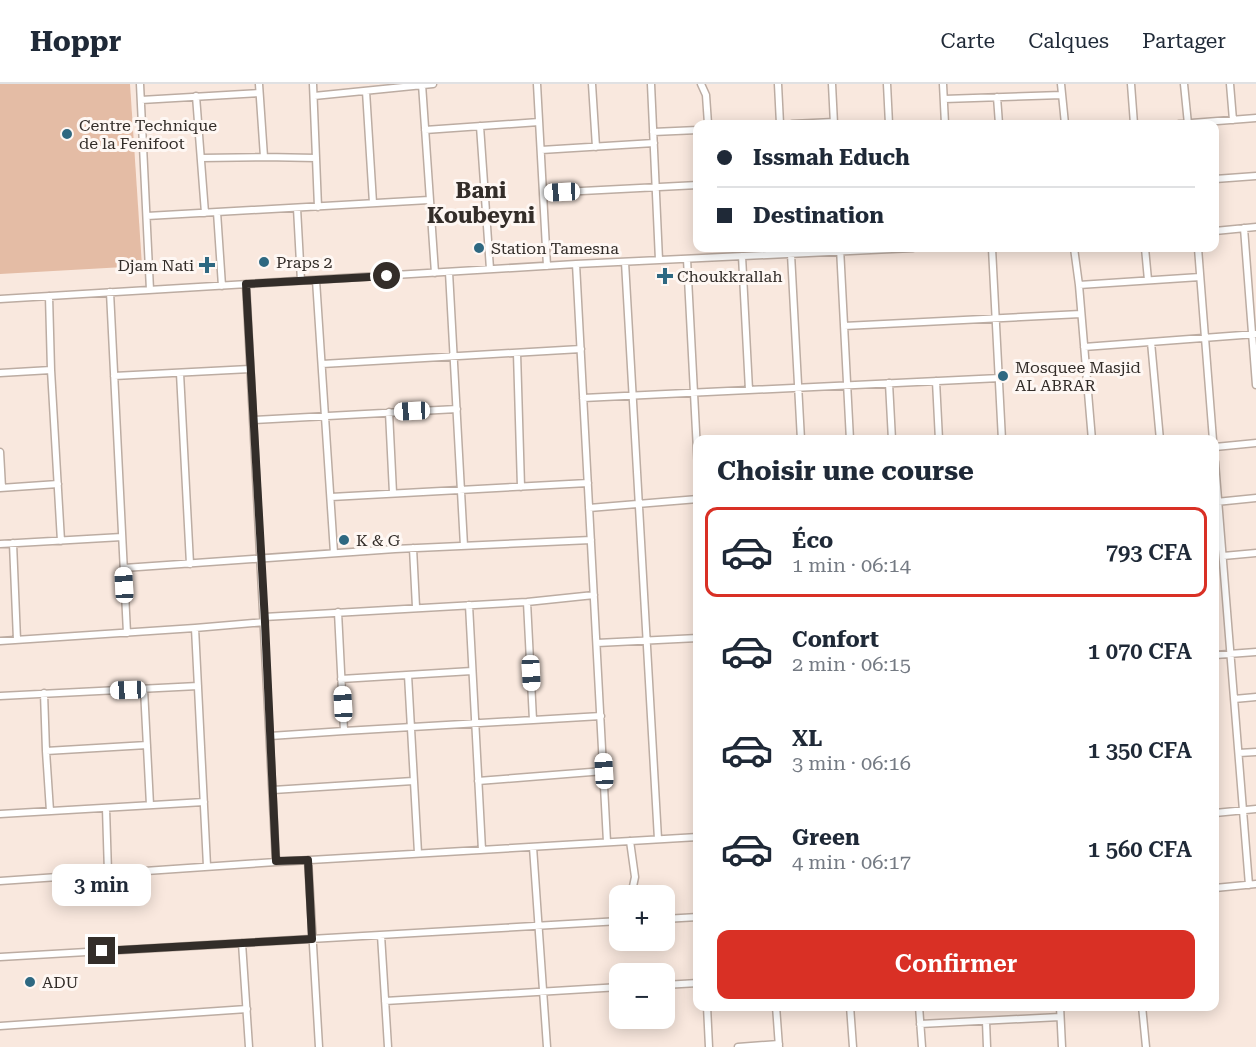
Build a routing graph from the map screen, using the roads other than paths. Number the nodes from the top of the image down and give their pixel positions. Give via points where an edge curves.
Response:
1 (140, 84) edge
2 (259, 84) edge
3 (313, 84) edge
4 (422, 84) edge
5 (433, 84) edge
6 (537, 84) edge
7 (592, 84) edge
8 (651, 84) edge
9 (701, 84) edge
10 (778, 84) edge
11 (832, 84) edge
12 (887, 84) edge
13 (943, 84) edge
14 (1061, 84) edge
15 (1131, 84) edge
16 (1184, 84) edge
17 (1230, 84) edge
18 (366, 91) junction
19 (259, 93) junction
20 (1062, 95) junction
21 (196, 96) junction
22 (314, 96) junction
23 (997, 97) junction
24 (944, 99) junction
25 (141, 100) junction
26 (1256, 118) edge
27 (708, 120) edge
28 (780, 120) edge
29 (834, 120) edge
30 (889, 120) edge
31 (945, 120) edge
32 (999, 120) edge
33 (1065, 120) edge
34 (1134, 120) edge
35 (1188, 120) edge
36 (1233, 120) junction
37 (1219, 121) edge
38 (539, 122) junction
39 (480, 126) junction
40 (425, 130) junction
41 (693, 130) edge
42 (653, 132) junction
43 (654, 143) junction
44 (596, 147) junction
45 (541, 150) junction
46 (264, 157) junction
47 (201, 158) junction
48 (315, 158) junction
49 (1256, 176) edge
50 (1219, 179) edge
51 (693, 185) edge
52 (656, 188) junction
53 (543, 193) junction
54 (429, 200) junction
55 (373, 203) junction
56 (318, 207) junction
57 (297, 208) junction
58 (217, 212) junction
59 (205, 213) junction
60 (147, 216) junction
61 (1256, 227) edge
62 (1244, 228) junction
63 (1219, 231) edge
64 (811, 252) edge
65 (841, 252) edge
66 (992, 252) edge
67 (1075, 252) edge
68 (1145, 252) edge
69 (1198, 252) edge
70 (791, 254) junction
71 (742, 256) junction
72 (687, 259) junction
73 (659, 260) junction
74 (625, 262) junction
75 (576, 264) junction
76 (547, 266) junction
77 (490, 269) junction
78 (449, 272) junction
79 (435, 273) junction
80 (1200, 277) junction
81 (316, 280) junction
82 (1148, 280) junction
83 (301, 281) junction
84 (246, 284) junction
85 (1079, 285) junction
86 (222, 286) junction
87 (150, 290) junction
88 (110, 292) junction
89 (49, 296) junction
90 (0, 299) edge
91 (1081, 314) junction
92 (996, 318) junction
93 (844, 326) junction
94 (1254, 334) edge
95 (1205, 338) junction
96 (1151, 342) junction
97 (1084, 347) junction
98 (581, 349) junction
99 (517, 353) junction
100 (454, 356) junction
101 (322, 364) junction
102 (250, 369) junction
103 (51, 370) junction
104 (0, 373) edge
105 (180, 373) junction
106 (114, 376) junction
107 (1000, 378) junction
108 (936, 381) junction
109 (889, 383) junction
110 (848, 385) junction
111 (1256, 385) edge
112 (798, 388) junction
113 (749, 390) junction
114 (693, 393) junction
115 (633, 396) junction
116 (583, 398) junction
117 (457, 410) junction
118 (389, 412) junction
119 (326, 416) junction
120 (253, 420) junction
121 (696, 435) edge
122 (801, 435) edge
123 (850, 435) edge
124 (892, 435) edge
125 (939, 435) edge
126 (1002, 435) edge
127 (1092, 435) edge
128 (1160, 435) edge
129 (1213, 435) edge
130 (1256, 443) edge
131 (1219, 447) edge
132 (0, 452) edge
133 (588, 483) junction
134 (58, 484) junction
135 (521, 486) junction
136 (1, 488) edge
137 (460, 490) junction
138 (393, 493) junction
139 (331, 497) junction
140 (1256, 498) edge
141 (693, 499) edge
142 (1219, 502) edge
143 (639, 504) junction
144 (589, 508) junction
145 (1219, 524) edge
146 (122, 537) junction
147 (591, 540) junction
148 (61, 541) junction
149 (13, 543) junction
150 (0, 544) edge
151 (464, 546) junction
152 (413, 548) junction
153 (334, 553) junction
154 (1256, 553) edge
155 (1222, 556) junction
156 (261, 558) junction
157 (189, 564) junction
158 (124, 568) junction
159 (594, 596) junction
160 (527, 602) junction
161 (469, 605) junction
162 (416, 607) junction
163 (338, 612) junction
164 (265, 619) junction
165 (195, 628) junction
166 (127, 633) junction
167 (693, 638) edge
168 (17, 640) junction
169 (0, 641) edge
170 (646, 641) junction
171 (597, 643) junction
172 (1256, 652) edge
173 (1231, 654) junction
174 (1219, 655) edge
175 (472, 671) junction
176 (408, 675) junction
177 (341, 679) junction
178 (198, 686) junction
179 (144, 689) junction
180 (44, 693) junction
181 (0, 696) edge
182 (1256, 697) edge
183 (1234, 699) junction
184 (601, 716) junction
185 (533, 720) junction
186 (475, 724) junction
187 (411, 727) junction
188 (344, 730) junction
189 (270, 736) junction
190 (147, 745) junction
191 (46, 751) junction
192 (1256, 752) edge
193 (1239, 753) junction
194 (604, 771) junction
195 (413, 781) junction
196 (478, 781) junction
197 (273, 790) junction
198 (204, 802) junction
199 (150, 805) junction
200 (106, 808) junction
201 (1256, 810) edge
202 (50, 811) junction
203 (1243, 811) junction
204 (1219, 813) edge
205 (0, 814) edge
206 (693, 837) edge
207 (657, 839) junction
208 (630, 841) junction
209 (607, 842) junction
210 (533, 847) junction
211 (482, 850) junction
212 (418, 853) junction
213 (308, 860) junction
214 (276, 861) junction
215 (207, 866) junction
216 (108, 873) junction
217 (0, 881) edge
218 (633, 885) edge
219 (1253, 885) edge
220 (1219, 888) edge
221 (693, 917) edge
222 (675, 918) edge
223 (609, 921) edge
224 (538, 926) junction
225 (381, 935) junction
226 (312, 939) junction
227 (242, 943) junction
228 (0, 957) edge
229 (693, 983) edge
230 (675, 984) edge
231 (609, 988) edge
232 (543, 992) junction
233 (385, 1001) junction
234 (247, 1009) junction
235 (707, 1011) edge
236 (776, 1011) edge
237 (850, 1011) edge
238 (920, 1011) edge
239 (1060, 1011) edge
240 (1142, 1011) edge
241 (1060, 1017) junction
242 (986, 1021) junction
243 (920, 1024) junction
244 (0, 1026) edge
245 (779, 1046) edge
246 (249, 1047) edge
247 (319, 1047) edge
248 (388, 1047) edge
249 (547, 1047) edge
250 (709, 1047) edge
251 (738, 1047) edge
252 (853, 1047) edge
253 (922, 1047) edge
254 (987, 1047) edge
255 (1062, 1047) edge
256 (1146, 1047) edge

1 - 25 street
2 - 19 street
3 - 22 street
4 - 5 street
4 - 18 street
4 - 40 street
6 - 38 street
7 - 44 street
8 - 42 street
9 - 27 street
10 - 28 street
11 - 29 street
12 - 30 street
13 - 24 street
14 - 20 street
15 - 34 street
16 - 35 street
17 - 36 street
18 - 22 street
18 - 55 street
19 - 21 street
19 - 46 street
20 - 23 street
20 - 33 street
21 - 25 street
21 - 47 street
22 - 48 street
23 - 24 street
23 - 32 street
24 - 31 street
25 - 60 street
26 - 36 street
36 - 37 street
38 - 39 street
38 - 45 street
39 - 40 street
39 - 77 street
40 - 54 street
41 - 42 street
42 - 43 street
43 - 44 street
43 - 52 street
44 - 45 street
45 - 53 street
46 - 47 street
46 - 48 street
47 - 59 street
48 - 56 street
49 - 50 street
51 - 52 street
52 - 53 street
52 - 73 street
53 - 76 street
54 - 55 street
54 - 79 street
55 - 56 street
56 - 57 street
57 - 58 street
57 - 83 street
58 - 59 street
58 - 86 street
59 - 60 street
60 - 87 street
61 - 62 street
62 - 63 street
62 - 94 street
64 - 70 street
65 - 93 street
66 - 92 street
67 - 85 street
68 - 82 street
69 - 80 street
70 - 71 street
70 - 112 street
71 - 72 street
71 - 113 street
72 - 73 street
72 - 114 street
73 - 74 street
74 - 75 street
74 - 115 street
75 - 76 street
75 - 98 street
76 - 77 street
77 - 78 street
78 - 79 street
78 - 100 street
79 - 81 street
80 - 82 street
80 - 95 street
81 - 83 street
81 - 101 street
82 - 85 street
83 - 84 street
84 - 86 street
84 - 102 street
85 - 91 street
86 - 87 street
87 - 88 street
88 - 89 street
88 - 106 street
89 - 90 street
89 - 103 street
91 - 92 street
91 - 97 street
92 - 93 street
92 - 107 street
93 - 110 street
94 - 95 street
94 - 111 street
95 - 96 street
95 - 129 street
96 - 97 street
96 - 128 street
97 - 127 street
98 - 99 street
98 - 116 street
99 - 100 street
99 - 135 street
100 - 101 street
100 - 117 street
101 - 119 street
102 - 105 street
102 - 120 street
103 - 104 street
103 - 134 street
105 - 106 street
105 - 157 street
106 - 146 street
107 - 108 street
107 - 126 street
108 - 109 street
108 - 125 street
109 - 110 street
109 - 124 street
110 - 112 street
110 - 123 street
112 - 113 street
112 - 122 street
113 - 114 street
114 - 115 street
114 - 121 street
115 - 116 street
115 - 143 street
116 - 133 street
117 - 118 street
117 - 137 street
118 - 119 street
118 - 138 street
119 - 120 street
119 - 139 street
120 - 156 street
130 - 131 street
132 - 136 street
133 - 135 street
133 - 144 street
134 - 136 street
134 - 148 street
135 - 137 street
137 - 138 street
137 - 151 street
138 - 139 street
139 - 153 street
140 - 142 street
141 - 143 street
143 - 144 street
143 - 170 street
144 - 147 street
145 - 155 street
146 - 148 street
146 - 158 street
147 - 151 street
147 - 159 street
148 - 149 street
149 - 150 street
149 - 168 street
151 - 152 street
152 - 153 street
152 - 162 street
153 - 156 street
154 - 155 street
155 - 173 street
156 - 157 street
156 - 164 street
157 - 158 street
158 - 166 street
159 - 160 street
159 - 171 street
160 - 161 street
160 - 185 street
161 - 162 street
161 - 175 street
162 - 163 street
163 - 164 street
163 - 177 street
164 - 165 street
164 - 189 street
165 - 166 street
165 - 178 street
166 - 168 street
167 - 170 street
168 - 169 street
170 - 171 street
170 - 207 street
171 - 184 street
172 - 173 street
173 - 174 street
173 - 183 street
175 - 176 street
175 - 186 street
176 - 177 street
176 - 187 street
177 - 188 street
178 - 179 street
178 - 198 street
179 - 180 street
179 - 190 street
180 - 181 street
180 - 191 street
182 - 183 street
183 - 193 street
184 - 185 street
184 - 194 street
185 - 186 street
186 - 187 street
186 - 196 street
187 - 188 street
187 - 195 street
188 - 189 street
189 - 197 street
190 - 191 street
190 - 199 street
191 - 202 street
192 - 193 street
193 - 203 street
194 - 196 street
194 - 209 street
195 - 197 street
195 - 212 street
196 - 211 street
197 - 214 street
198 - 199 street
198 - 215 street
199 - 200 street
200 - 202 street
200 - 216 street
201 - 203 street
202 - 205 street
203 - 204 street
203 - 219 street
206 - 207 street
207 - 208 street
208 - 209 street
208 - 218 street
209 - 210 street
210 - 211 street
210 - 224 street
211 - 212 street
212 - 213 street
213 - 214 street
213 - 226 street
214 - 215 street
215 - 216 street
216 - 217 street
219 - 220 street
221 - 222 street
223 - 224 street
224 - 225 street
224 - 232 street
225 - 226 street
225 - 233 street
226 - 227 street
226 - 247 street
227 - 228 street
227 - 234 street
229 - 230 street
231 - 232 street
232 - 233 street
232 - 249 street
233 - 248 street
234 - 244 street
234 - 246 street
235 - 250 street
236 - 245 street
237 - 252 street
238 - 243 street
239 - 241 street
240 - 256 street
241 - 242 street
241 - 255 street
242 - 243 street
242 - 254 street
243 - 253 street
245 - 251 street

